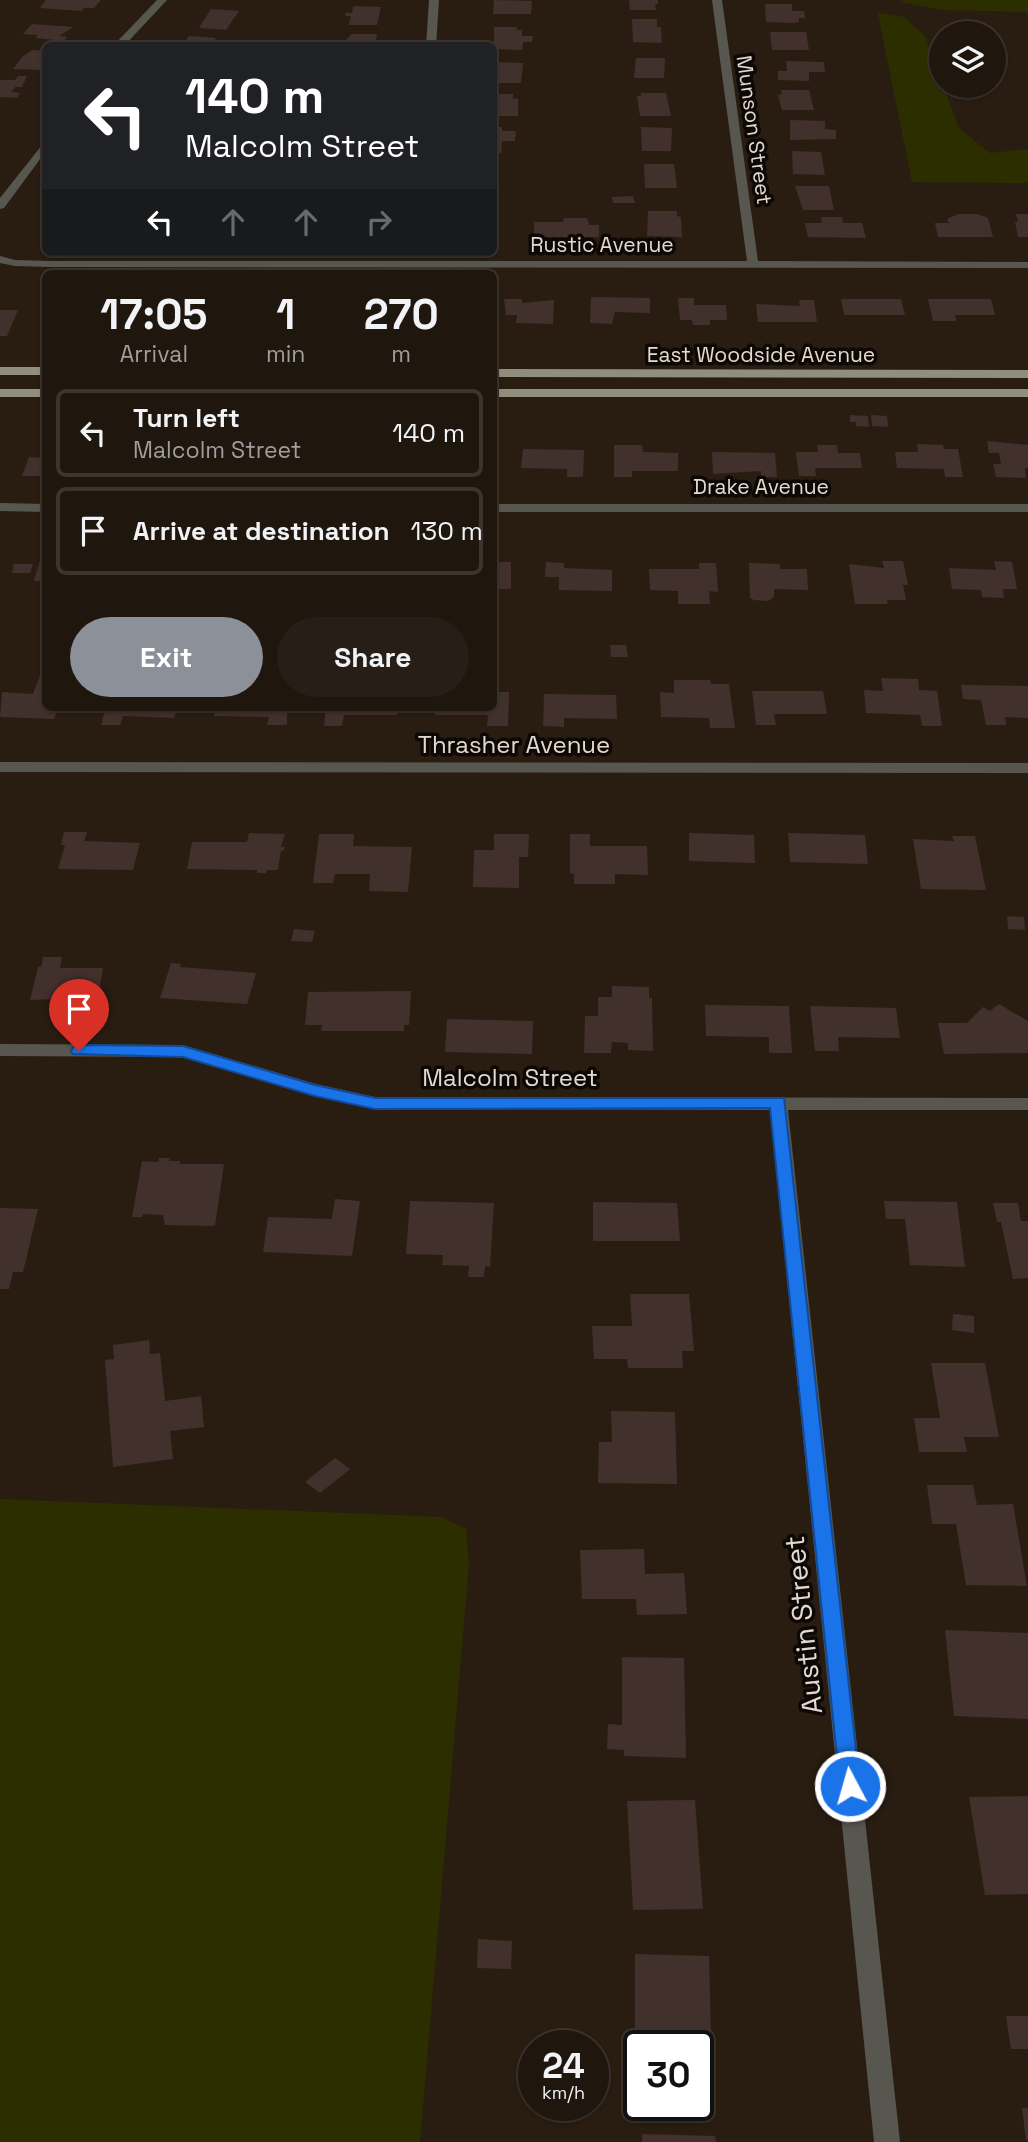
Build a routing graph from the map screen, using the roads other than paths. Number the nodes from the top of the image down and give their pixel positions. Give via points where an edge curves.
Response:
1 (162, 0) edge
2 (434, 0) edge
3 (717, 0) edge
4 (122, 42) edge
5 (431, 42) edge
6 (42, 148) edge
7 (0, 206) edge
8 (377, 258) edge
9 (0, 259) edge
10 (753, 265) junction
11 (1028, 265) edge
12 (0, 371) edge
13 (42, 371) edge
14 (497, 373) edge
15 (1028, 374) edge
16 (0, 393) edge
17 (42, 393) edge
18 (497, 393) edge
19 (1028, 393) edge
20 (0, 508) edge
21 (42, 508) edge
22 (497, 508) edge
23 (1028, 508) edge
24 (0, 767) edge
25 (1028, 768) edge
26 (0, 1050) edge
27 (778, 1102) junction
28 (1028, 1104) edge
29 (887, 2142) edge

1 - 4 street
2 - 5 street
3 - 10 street, Munson Street
6 - 7 street
8 - 9 street, Rustic Avenue via 50,264
8 - 10 street, Rustic Avenue
10 - 11 street, Rustic Avenue
12 - 13 main road
14 - 15 main road, East Woodside Avenue
16 - 17 main road
18 - 19 main road, East Woodside Avenue
20 - 21 street
22 - 23 street, Drake Avenue
24 - 25 street, Thrasher Avenue
26 - 27 street, Malcolm Street via 183,1051 375,1103
27 - 28 street, Malcolm Street
27 - 29 street, Austin Street

